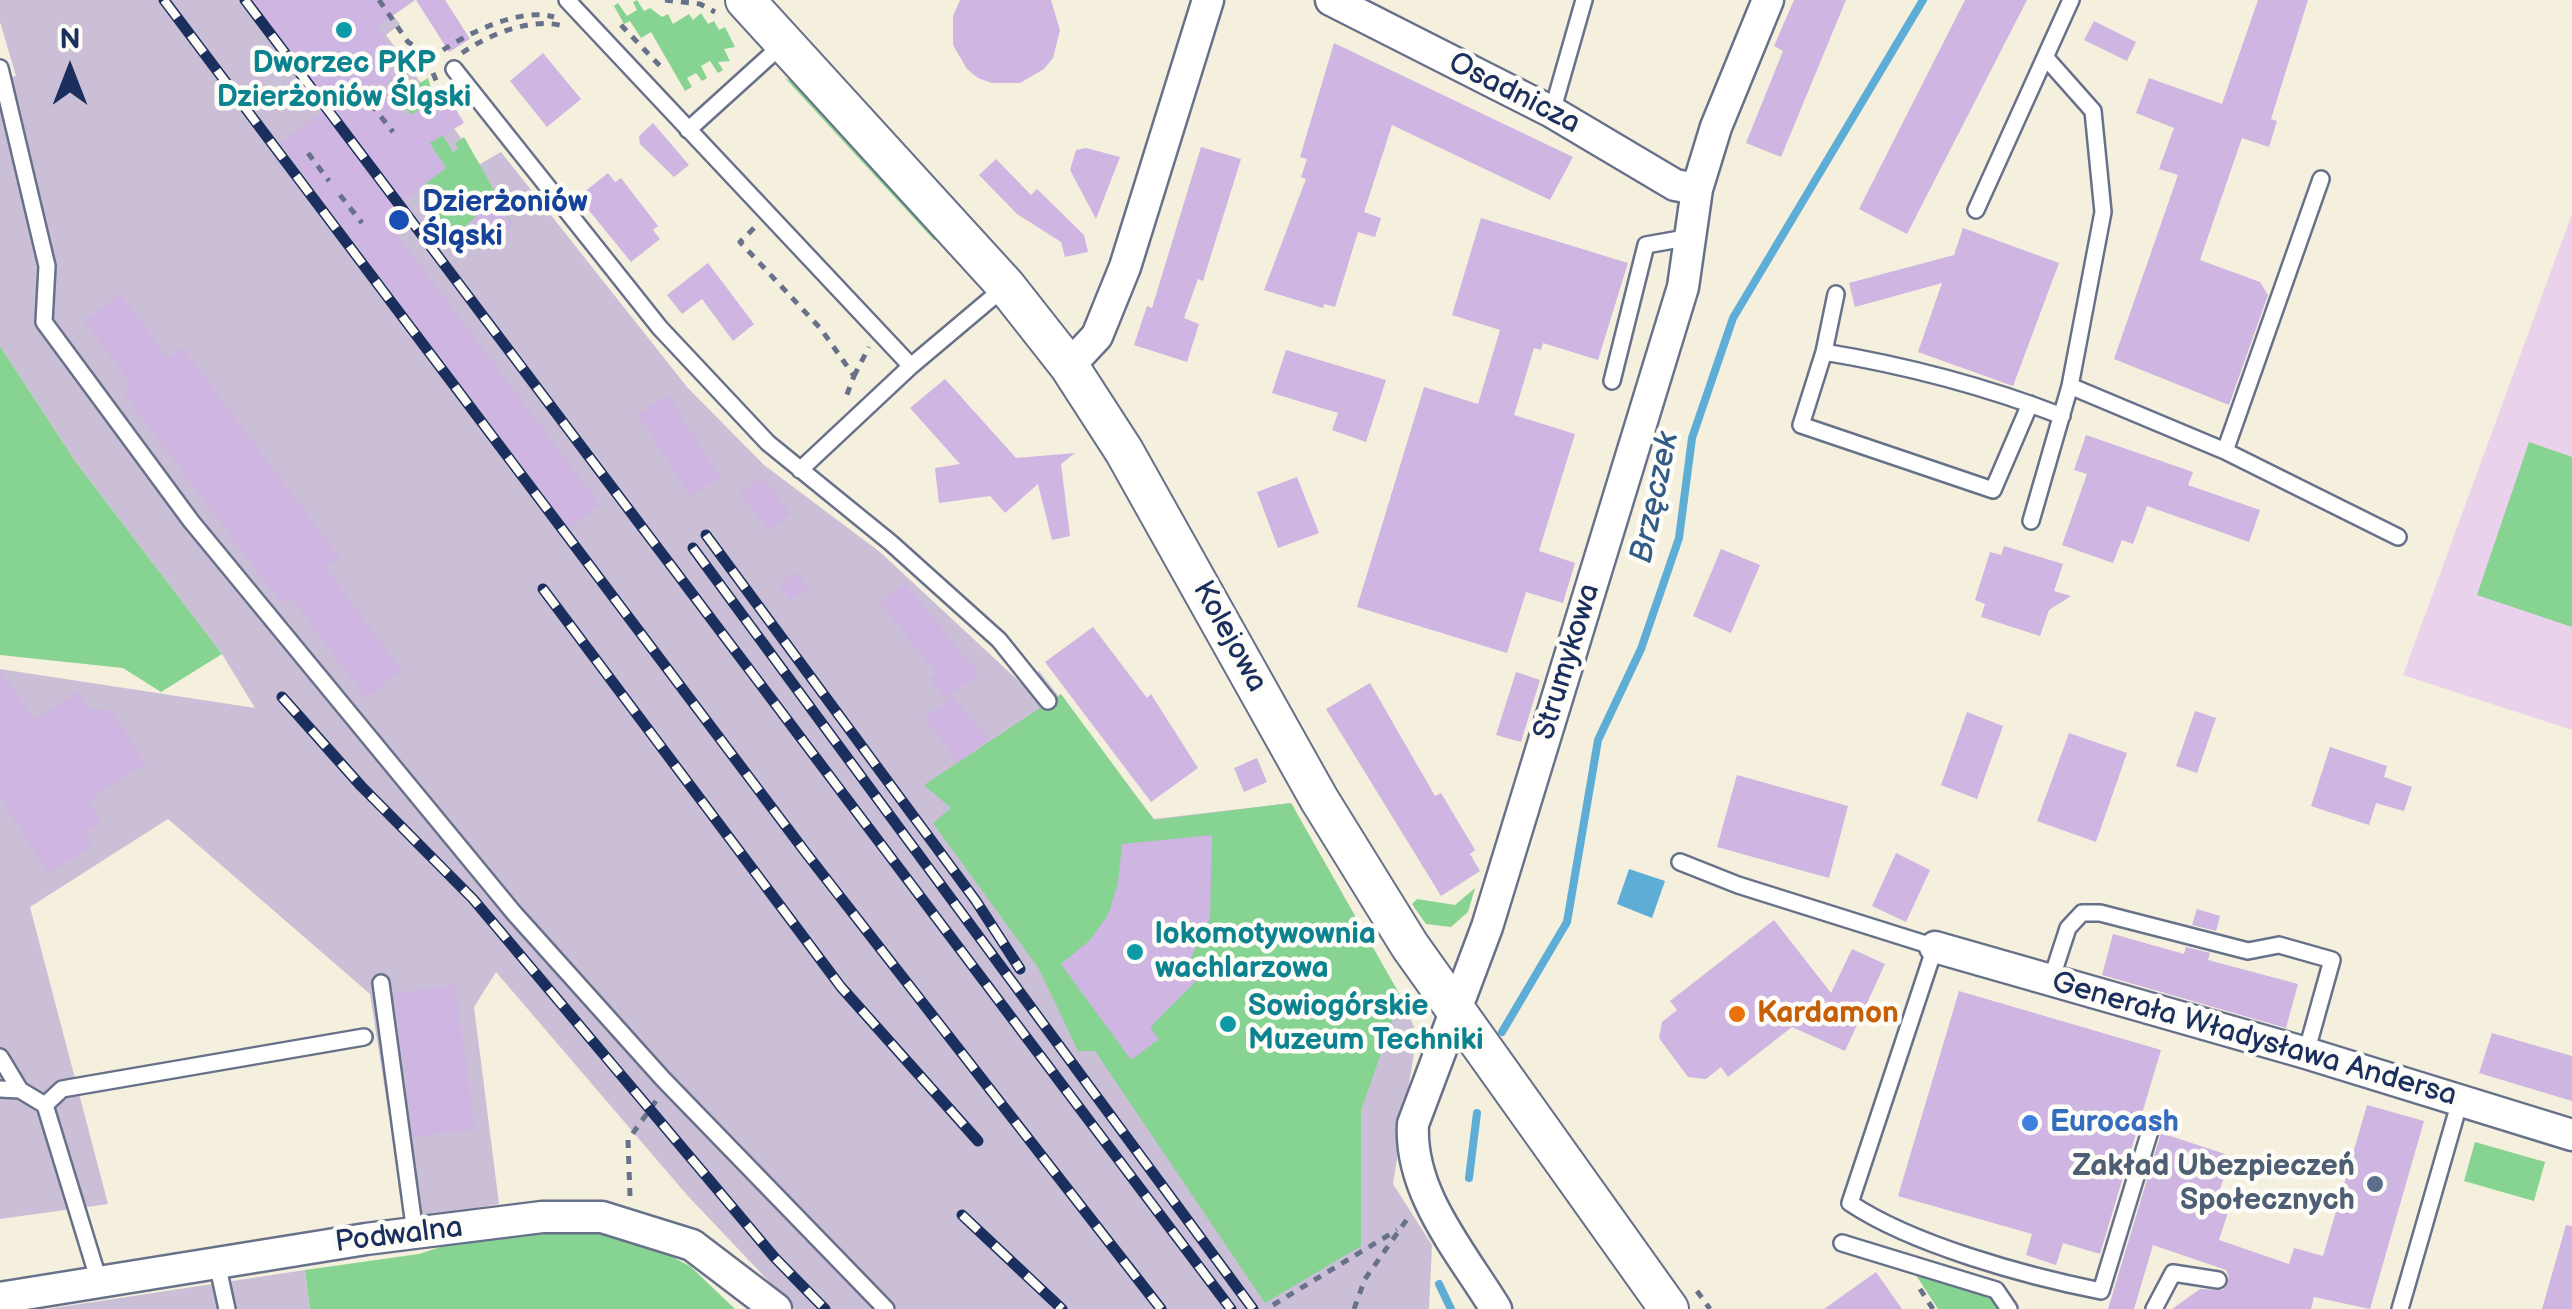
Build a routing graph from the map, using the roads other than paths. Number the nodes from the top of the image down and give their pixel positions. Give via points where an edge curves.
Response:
1 (567, 0) edge
2 (746, 0) edge
3 (1208, 0) edge
4 (1330, 0) edge
5 (1584, 0) edge
6 (1768, 0) edge
7 (2072, 0) edge
8 (784, 43) junction
9 (2046, 58) junction
10 (0, 68) edge
11 (454, 69) dead end
12 (1552, 112) junction
13 (688, 130) junction
14 (2322, 178) dead end
15 (1697, 189) junction
16 (1976, 210) dead end
17 (1693, 236) junction
18 (1006, 286) junction
19 (1836, 294) dead end
20 (1824, 352) junction
21 (911, 366) junction
22 (1068, 366) junction
23 (1612, 381) dead end
24 (2070, 386) junction
25 (2030, 404) junction
26 (2062, 416) junction
27 (2225, 450) junction
28 (800, 470) junction
29 (2031, 521) dead end
30 (2398, 537) dead end
31 (1048, 701) dead end
32 (1680, 862) dead end
33 (1934, 948) junction
34 (2051, 980) junction
35 (381, 984) dead end
36 (1456, 1012) junction
37 (364, 1037) dead end
38 (2306, 1053) junction
39 (0, 1057) edge
40 (0, 1089) edge
41 (20, 1090) junction
42 (2460, 1101) junction
43 (45, 1105) junction
44 (2150, 1131) dead end
45 (2572, 1135) edge
46 (415, 1234) junction
47 (1842, 1242) dead end
48 (216, 1263) junction
49 (98, 1278) junction
50 (2218, 1280) dead end
51 (1678, 1294) edge
52 (0, 1298) edge
53 (227, 1309) edge
54 (776, 1309) edge
55 (886, 1309) edge
56 (1496, 1309) edge
57 (2009, 1309) edge
58 (2154, 1309) edge
59 (2400, 1309) edge

1 - 13 lane
2 - 8 street, Kolejowa
3 - 22 street via 1125,267 1097,336
4 - 12 street, Osadnicza
5 - 12 lane
6 - 15 street, Strumykowa
7 - 9 lane
8 - 13 lane
8 - 18 street, Kolejowa
9 - 16 lane
9 - 24 lane via 2094,111 2102,212
10 - 55 lane via 47,266 44,322 191,521 514,913
11 - 28 lane via 660,328
12 - 15 street, Osadnicza via 1676,184
13 - 21 lane
14 - 27 lane
15 - 17 street, Strumykowa
17 - 23 lane via 1646,245
17 - 36 street, Strumykowa via 1683,287
18 - 21 lane
18 - 22 street, Kolejowa
19 - 20 lane
20 - 25 lane
20 - 25 lane via 1801,424 1992,490
21 - 28 lane
22 - 36 street, Kolejowa via 1124,451 1319,799
24 - 26 lane
24 - 27 lane
25 - 26 lane
26 - 29 lane
27 - 30 lane
28 - 31 lane via 999,640
32 - 33 lane via 1736,891
33 - 34 street, Generała Władysława Andersa
33 - 44 lane via 1850,1203 1895,1228 2046,1280 2102,1292
34 - 38 street, Generała Władysława Andersa
34 - 38 lane via 2068,928 2082,913 2248,950 2279,945 2332,960
35 - 46 lane
36 - 51 street, Kolejowa
36 - 56 street, Strumykowa via 1418,1110 1412,1146 1432,1205
37 - 43 lane via 62,1089
38 - 42 street, Generała Władysława Andersa
39 - 41 lane
40 - 41 lane
41 - 43 lane
42 - 45 street, Generała Władysława Andersa
42 - 59 lane
43 - 49 lane
46 - 48 street, Podwalna
46 - 54 street, Podwalna via 602,1216 692,1245
47 - 57 lane via 1996,1290
48 - 49 street, Podwalna
48 - 53 lane
49 - 52 street, Podwalna
50 - 58 lane via 2173,1273

